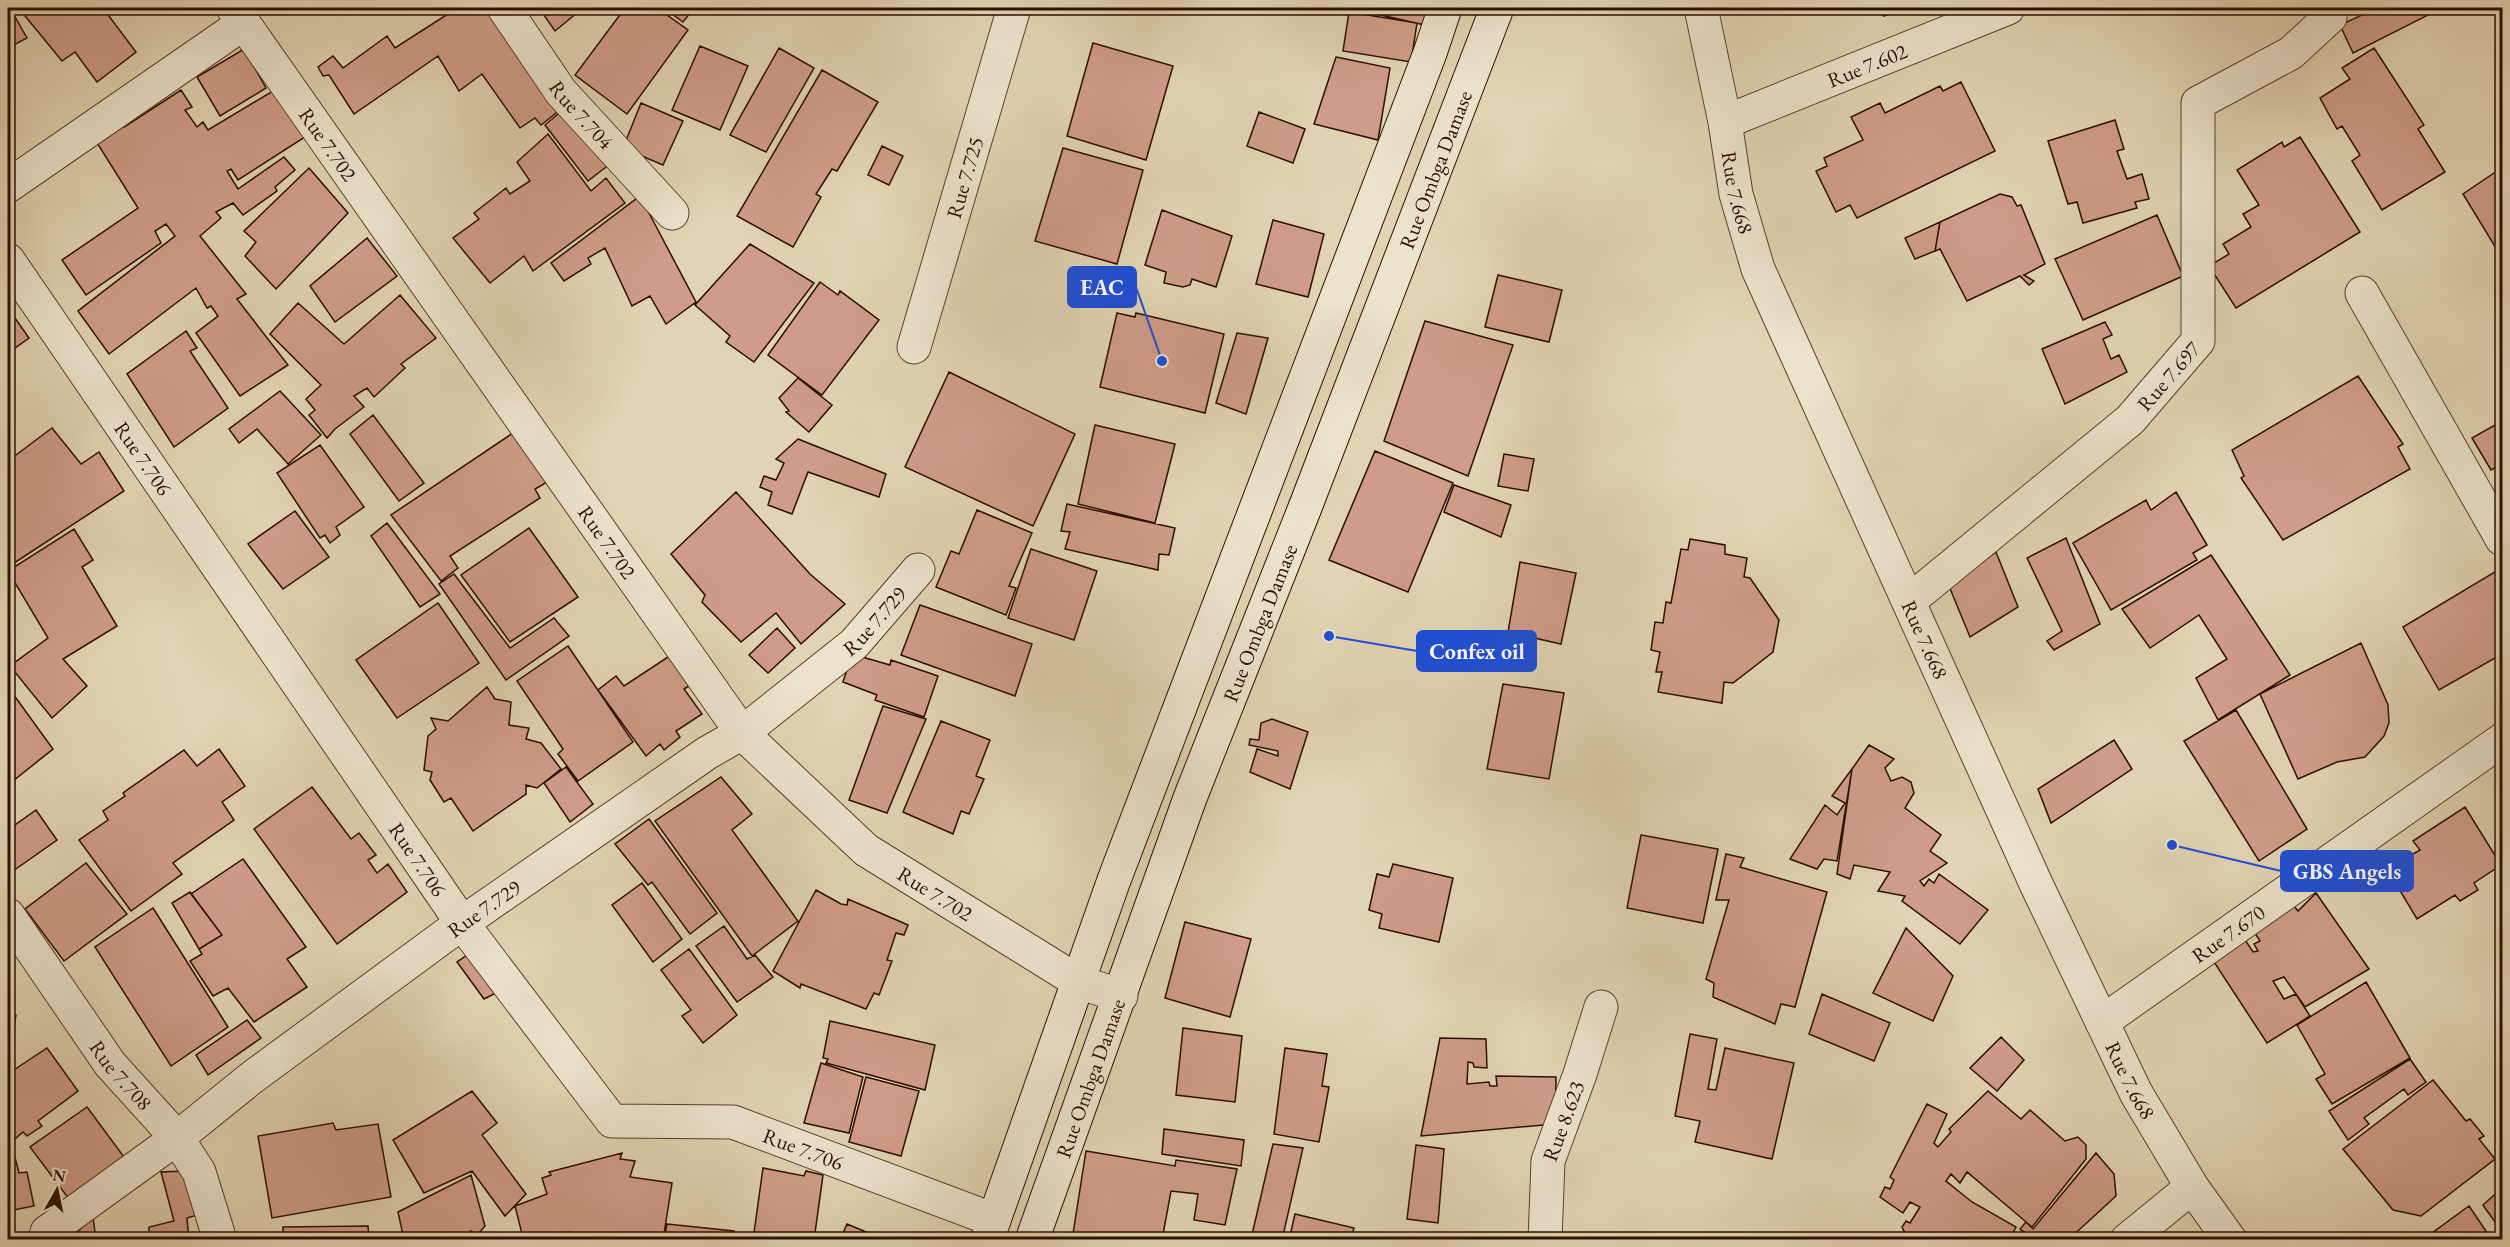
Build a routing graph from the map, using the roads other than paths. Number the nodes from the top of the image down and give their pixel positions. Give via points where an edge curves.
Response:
1 (504, 8) edge
2 (1014, 8) edge
3 (1445, 8) edge
4 (1497, 8) edge
5 (1701, 8) edge
6 (2008, 8) edge
7 (2328, 8) edge
8 (238, 15) edge
9 (1725, 122) junction
10 (8, 186) edge
11 (672, 213) dead end
12 (8, 260) edge
13 (2362, 293) dead end
14 (914, 347) dead end
15 (2502, 539) edge
16 (918, 570) dead end
17 (1909, 601) junction
18 (742, 733) junction
19 (2502, 740) edge
20 (8, 915) edge
21 (462, 923) junction
22 (1079, 982) junction
23 (1121, 996) junction
24 (1601, 1007) dead end
25 (2102, 1022) junction
26 (177, 1138) junction
27 (2193, 1187) junction
28 (990, 1230) edge
29 (45, 1239) edge
30 (220, 1239) edge
31 (1032, 1239) edge
32 (1545, 1239) edge
33 (2127, 1239) edge
34 (2230, 1239) edge

1 - 11 street, Rue 7.704 via 561,92
2 - 14 street, Rue 7.725
3 - 22 street, Rue Ombga Damase via 1114,880
4 - 23 street, Rue Ombga Damase via 1190,798
5 - 9 street, Rue 7.668
6 - 9 street, Rue 7.602
7 - 17 street, Rue 7.697 via 2330,17 2291,53 2198,103 2198,340 2130,420
8 - 10 street
8 - 18 street, Rue 7.702
9 - 17 street, Rue 7.668 via 1736,194 1758,269
12 - 21 street, Rue 7.706
13 - 15 street
16 - 18 street, Rue 7.729 via 854,644
17 - 25 street, Rue 7.668
18 - 21 street, Rue 7.729 via 707,753
18 - 22 street, Rue 7.702 via 866,850
19 - 25 street, Rue 7.670
20 - 26 street, Rue 7.708 via 110,1064
21 - 26 street, Rue 7.729 via 249,1078
21 - 28 street, Rue 7.706 via 612,1121 733,1122
22 - 23 street, Rue 7.702
22 - 28 street, Rue Ombga Damase
23 - 31 street, Rue Ombga Damase
24 - 32 street, Rue 8.623 via 1548,1161
25 - 27 street, Rue 7.668 via 2136,1093
26 - 29 street, Rue 7.729 via 47,1232
26 - 30 street, Rue 7.708 via 199,1172
27 - 33 street
27 - 34 street, Rue 7.668

